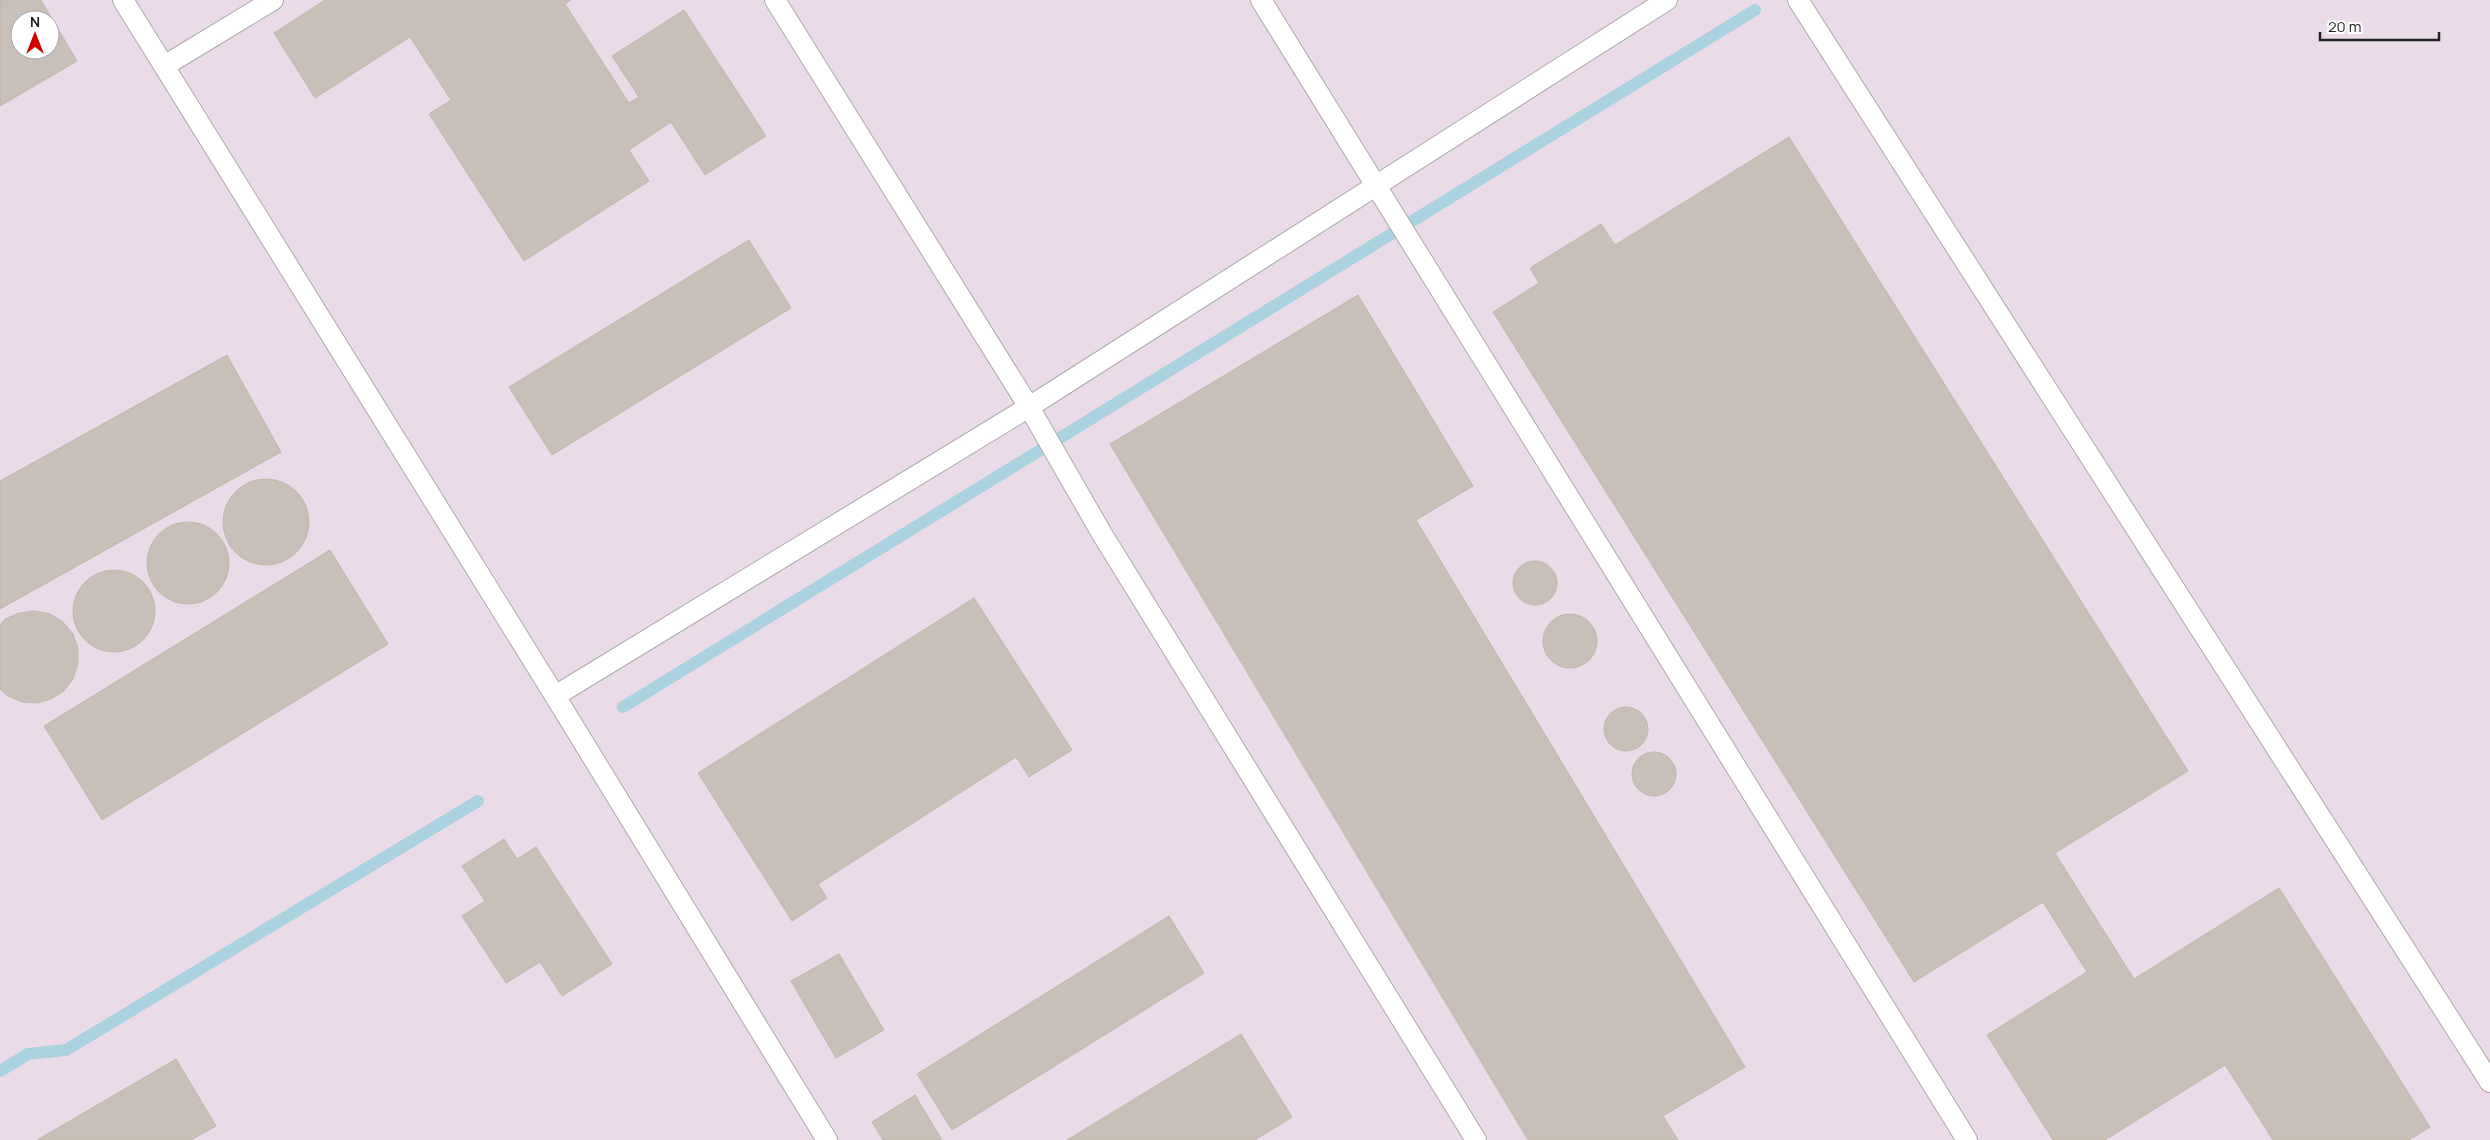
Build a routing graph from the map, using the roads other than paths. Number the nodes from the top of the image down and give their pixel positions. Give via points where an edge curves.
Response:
1 (123, 0) edge
2 (273, 0) edge
3 (775, 0) edge
4 (1261, 0) edge
5 (1667, 0) edge
6 (1798, 0) edge
7 (164, 66) junction
8 (1376, 187) junction
9 (1028, 407) junction
10 (555, 696) junction
11 (2490, 1082) edge
12 (827, 1140) edge
13 (1476, 1140) edge
14 (1967, 1140) edge

1 - 7 lane
2 - 7 lane
3 - 9 lane
4 - 8 lane
5 - 8 lane
6 - 11 lane
7 - 10 lane
8 - 9 lane
8 - 14 lane
9 - 10 lane
9 - 13 lane via 1102,534
10 - 12 lane

